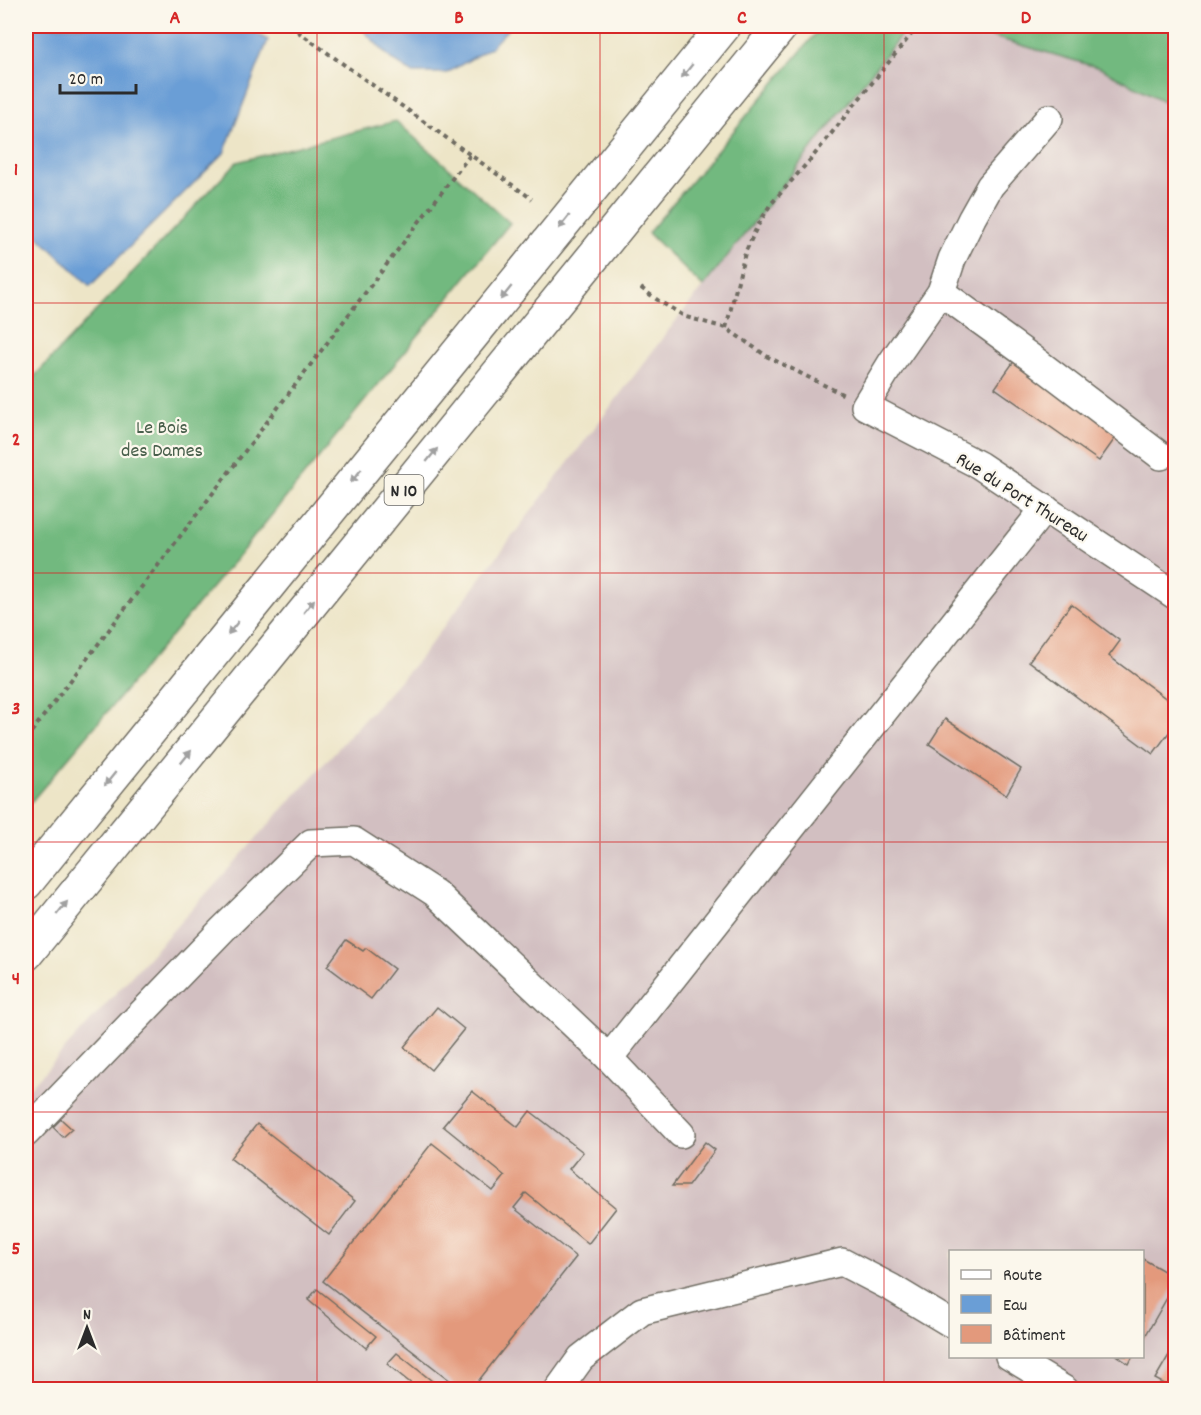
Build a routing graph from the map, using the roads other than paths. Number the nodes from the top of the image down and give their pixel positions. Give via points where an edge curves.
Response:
1 (724, 26) edge
2 (776, 34) edge
3 (1049, 118) dead end
4 (941, 292) junction
5 (1161, 456) dead end
6 (1044, 508) junction
7 (1171, 583) edge
8 (26, 883) edge
9 (26, 954) edge
10 (609, 1058) junction
11 (26, 1133) edge
12 (681, 1134) dead end
13 (949, 1322) edge
14 (1012, 1358) edge
15 (558, 1389) edge
16 (1065, 1389) edge

1 -> 8 highway, N 10
9 -> 2 highway, N 10
3 - 4 street via 990,186 952,259
4 - 5 street
4 - 6 street, Rue du Port Thureau via 865,406 979,465
6 - 7 street, Rue du Port Thureau
6 - 10 street
10 - 11 street via 435,893 354,842 311,843
10 - 12 street
13 - 15 street via 842,1262 642,1311 581,1358
14 - 16 street

